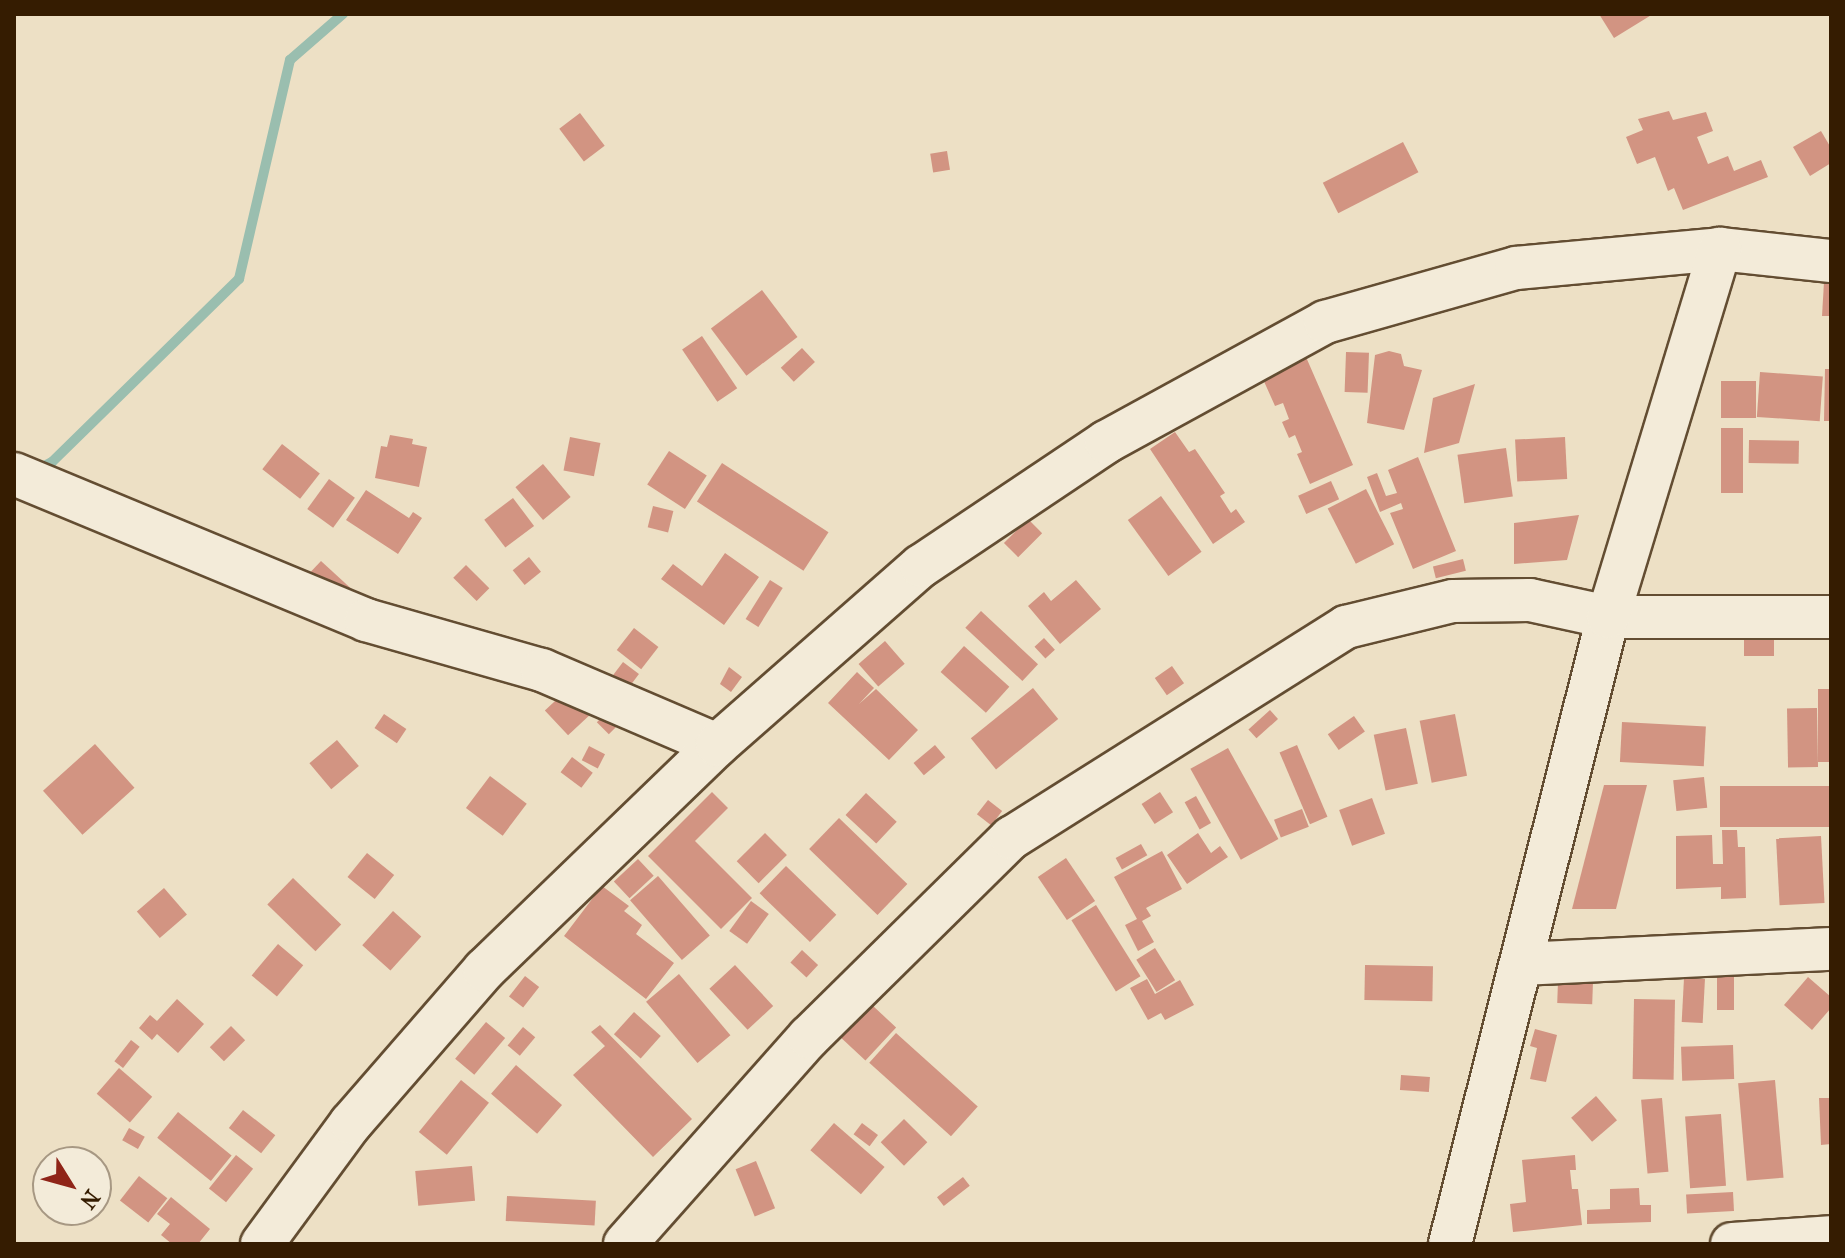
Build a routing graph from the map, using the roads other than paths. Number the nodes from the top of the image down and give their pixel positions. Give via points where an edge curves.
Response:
1 (1720, 249) junction
2 (1831, 261) edge
3 (14, 474) edge
4 (1608, 617) junction
5 (1831, 617) edge
6 (717, 745) junction
7 (1831, 949) edge
8 (1522, 964) junction
9 (1831, 1237) edge
10 (262, 1244) edge
11 (625, 1244) edge
12 (1450, 1244) edge
13 (1732, 1244) edge

1 - 2 street
1 - 4 street
1 - 6 street via 1516,268 1325,322 1106,442 921,566
3 - 6 street via 366,620 542,670
4 - 5 street
4 - 8 street
4 - 11 street via 1530,600 1453,601 1346,627 1199,718 1011,838 809,1037
6 - 10 street via 484,970 351,1123
7 - 8 street
8 - 12 street
9 - 13 street

